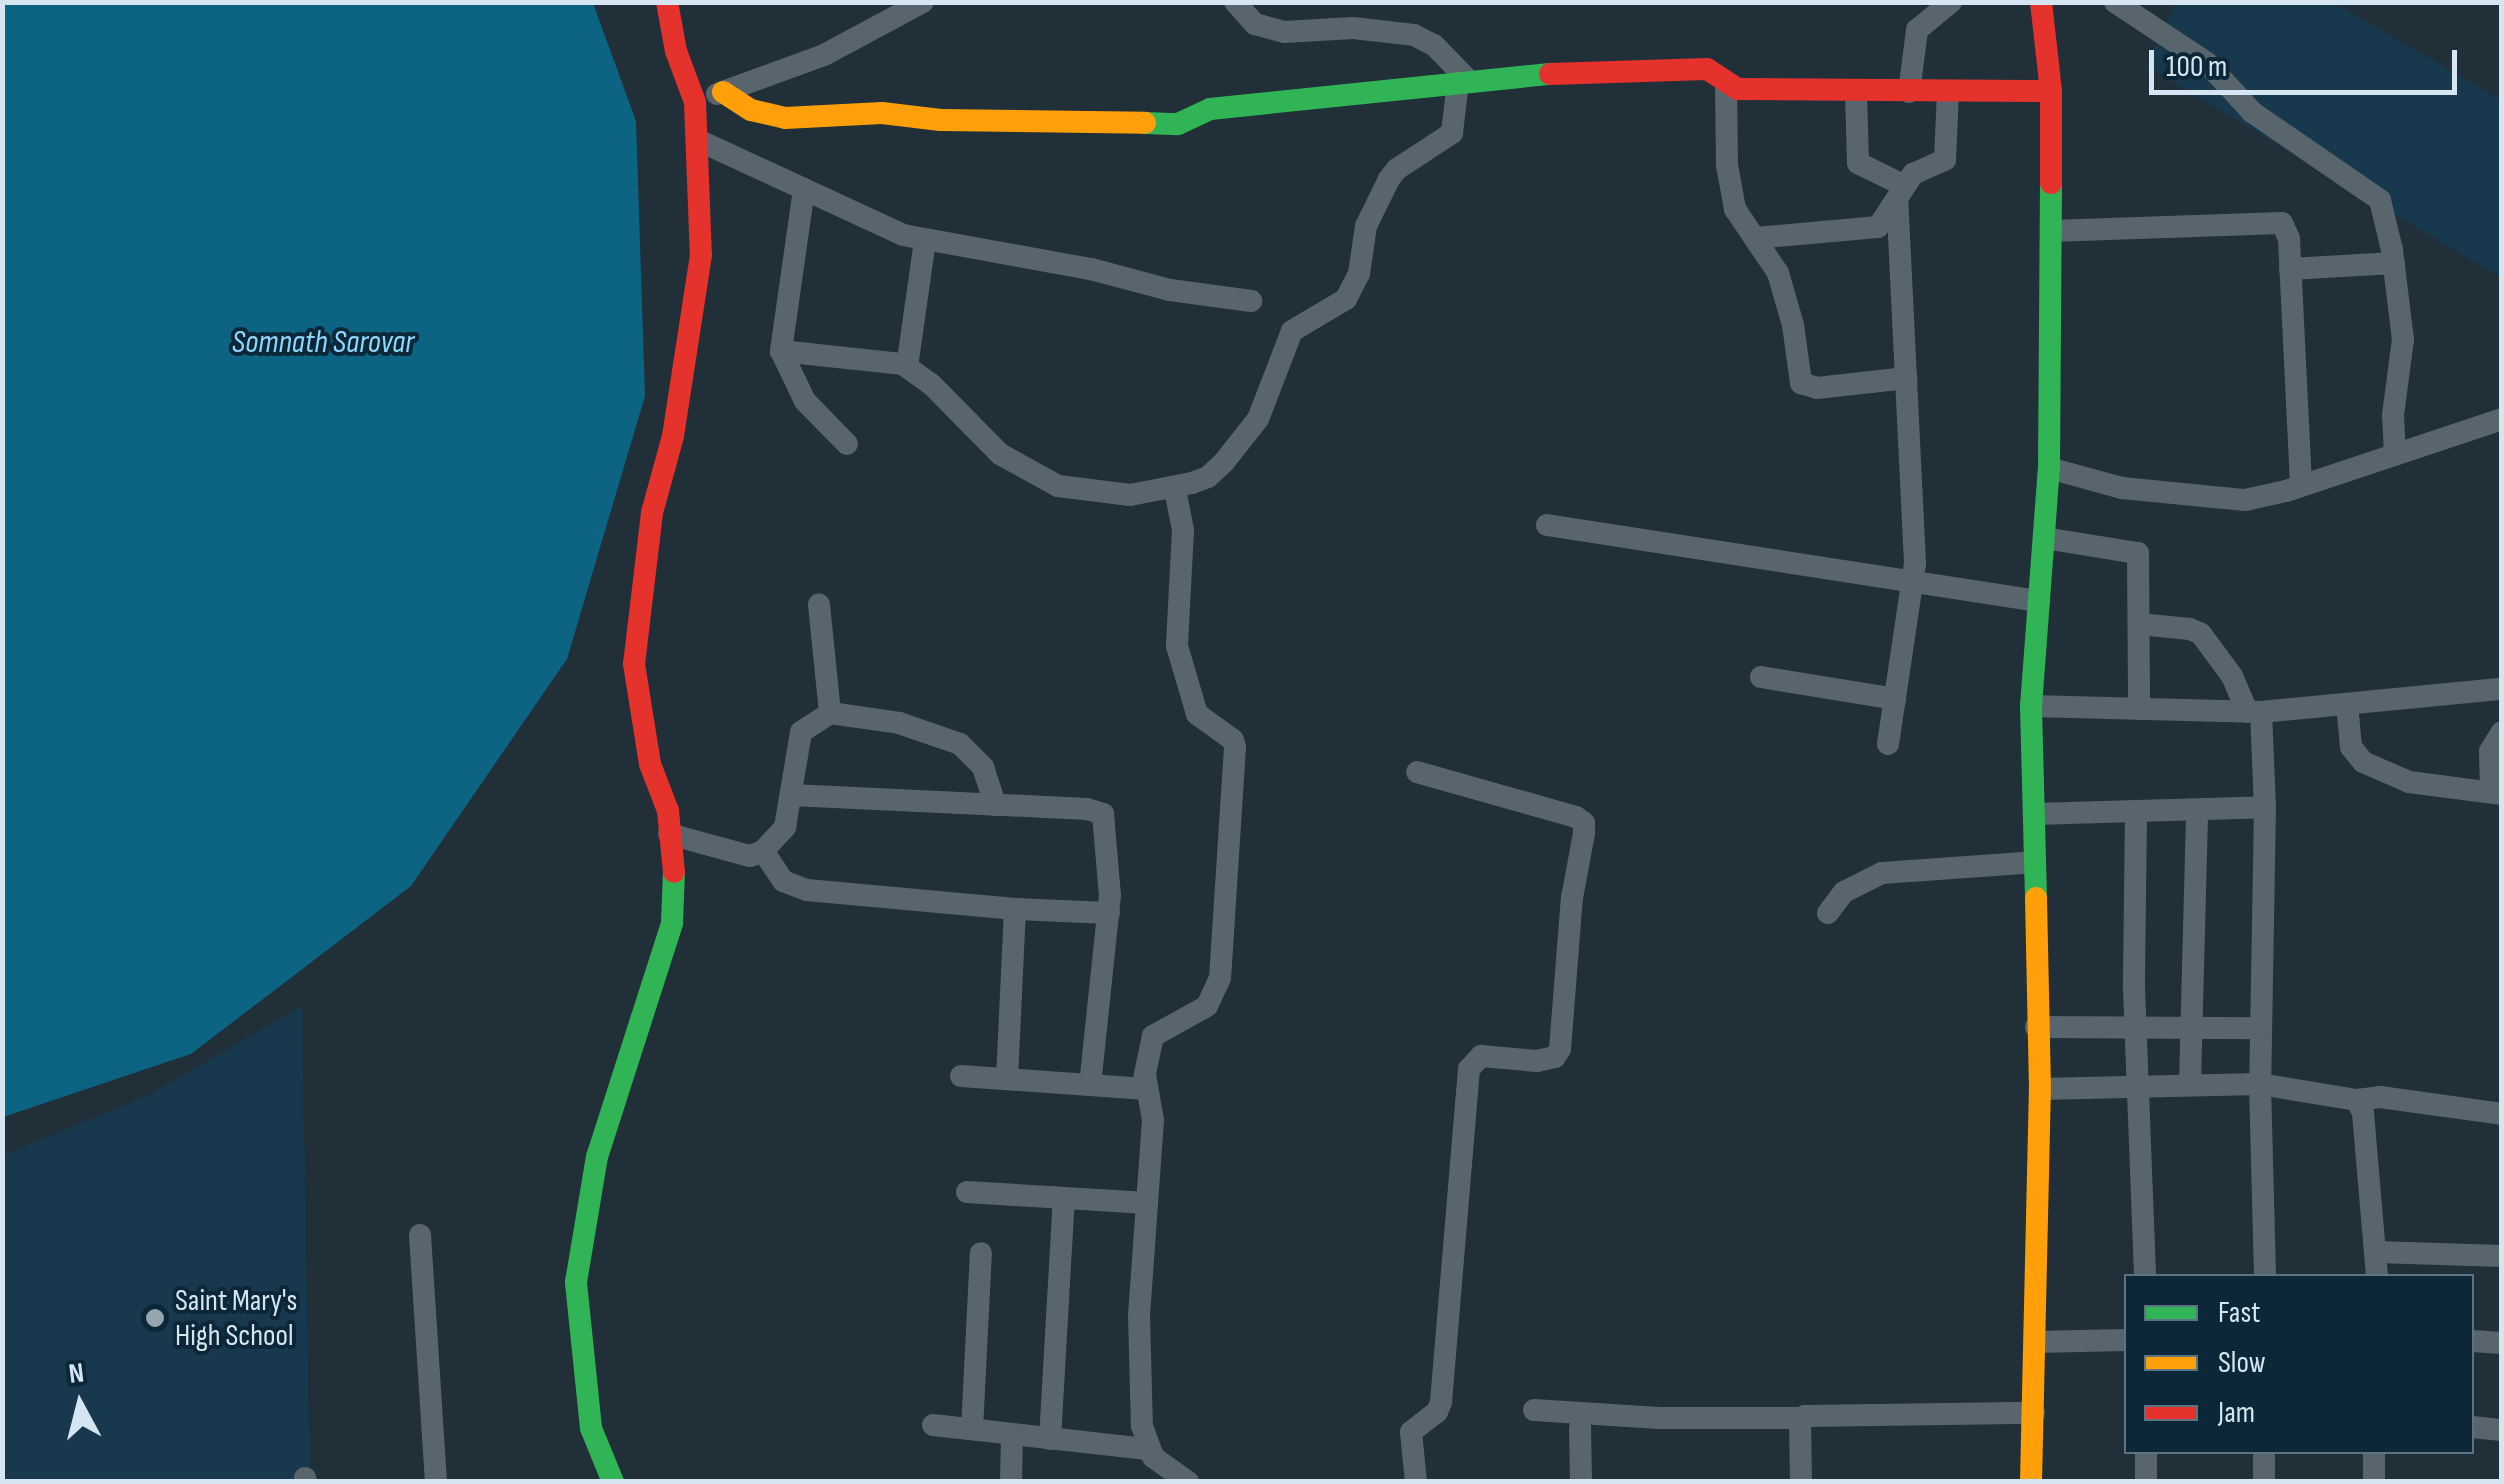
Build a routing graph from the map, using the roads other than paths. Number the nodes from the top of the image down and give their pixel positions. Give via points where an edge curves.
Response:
1 (667, 2) edge
2 (923, 2) edge
3 (1236, 2) edge
4 (1951, 2) edge
5 (2041, 2) edge
6 (2115, 2) edge
7 (1463, 81) junction
8 (1726, 82) junction
9 (723, 92) junction
10 (1856, 92) junction
11 (1909, 92) junction
12 (1948, 92) junction
13 (2051, 92) junction
14 (695, 102) junction
15 (700, 141) junction
16 (804, 189) junction
17 (1901, 192) junction
18 (2050, 232) junction
19 (1756, 238) junction
20 (924, 240) junction
21 (2394, 263) junction
22 (2290, 270) junction
23 (1251, 301) dead end
24 (780, 351) junction
25 (907, 367) junction
26 (1906, 378) junction
27 (2502, 420) edge
28 (846, 444) dead end
29 (2395, 454) junction
30 (2050, 468) junction
31 (2301, 486) junction
32 (1175, 489) junction
33 (1547, 525) dead end
34 (2044, 538) junction
35 (1914, 578) junction
36 (2039, 601) junction
37 (820, 605) dead end
38 (2140, 624) junction
39 (1762, 677) dead end
40 (2502, 689) edge
41 (1894, 698) junction
42 (2347, 704) junction
43 (2031, 706) junction
44 (2139, 709) junction
45 (2254, 712) junction
46 (830, 713) junction
47 (2502, 732) edge
48 (1888, 744) dead end
49 (1417, 772) dead end
50 (2496, 793) edge
51 (792, 796) junction
52 (994, 805) junction
53 (2265, 807) junction
54 (2197, 811) junction
55 (2034, 814) junction
56 (2136, 814) junction
57 (669, 834) junction
58 (763, 851) junction
59 (2034, 862) junction
60 (1015, 909) junction
61 (1108, 913) junction
62 (1828, 913) dead end
63 (2036, 1028) junction
64 (2261, 1028) junction
65 (2189, 1029) junction
66 (2136, 1030) junction
67 (961, 1076) dead end
68 (1007, 1079) junction
69 (2190, 1082) junction
70 (2138, 1084) junction
71 (2260, 1084) junction
72 (1090, 1085) junction
73 (1146, 1089) junction
74 (2040, 1089) junction
75 (2356, 1100) junction
76 (2502, 1114) edge
77 (968, 1192) dead end
78 (1064, 1198) junction
79 (1147, 1203) junction
80 (420, 1235) dead end
81 (2377, 1252) junction
82 (982, 1253) dead end
83 (2502, 1256) edge
84 (2145, 1274) edge
85 (2265, 1274) edge
86 (2377, 1274) edge
87 (2124, 1340) edge
88 (2474, 1341) edge
89 (2036, 1342) junction
90 (2502, 1343) edge
91 (1534, 1410) dead end
92 (2034, 1413) junction
93 (1802, 1418) junction
94 (933, 1425) dead end
95 (2474, 1427) edge
96 (1580, 1428) dead end
97 (972, 1430) junction
98 (2502, 1430) edge
99 (1012, 1434) junction
100 (1050, 1439) junction
101 (1148, 1449) junction
102 (2146, 1454) edge
103 (2264, 1454) edge
104 (2374, 1454) edge
105 (611, 1481) edge
106 (436, 1482) edge
107 (1012, 1482) edge
108 (1188, 1482) edge
109 (1416, 1482) edge
110 (1581, 1482) edge
111 (1801, 1482) edge
112 (2031, 1482) edge
113 (2146, 1482) edge
114 (2264, 1482) edge
115 (2374, 1482) edge

1 - 14 street
2 - 9 street via 809,62
3 - 7 street via 1255,24 1284,32 1353,28 1414,35 1434,46
4 - 11 street via 1917,30
5 - 13 street
6 - 21 street via 2207,62 2257,116 2376,195
7 - 8 street via 1673,67 1713,70
7 - 9 street via 1210,110 1178,124 941,120 882,112 785,118 751,110
7 - 32 street via 1452,133 1389,179 1366,226 1359,274 1346,299 1292,332 1258,418 1208,476
8 - 10 street via 1738,88
8 - 19 street via 1730,188 1741,222
9 - 14 street
10 - 11 street
10 - 17 street via 1858,163
11 - 12 street
12 - 13 street
12 - 17 street via 1946,160 1917,171
13 - 18 street
14 - 15 street
15 - 16 street
15 - 57 street via 701,255 673,436 652,513 634,664
16 - 20 street
16 - 24 street
17 - 19 street via 1873,230
17 - 26 street
18 - 22 street via 2275,220 2287,229
18 - 30 street
19 - 26 street via 1778,273 1801,383 1817,388
20 - 23 street
20 - 25 street
21 - 22 street
21 - 29 street via 2403,357 2393,415
22 - 31 street
24 - 25 street
24 - 28 street via 805,401
25 - 32 street via 1000,454 1058,486 1130,495
26 - 35 street
27 - 29 street
29 - 31 street
30 - 31 street via 2122,488 2213,501 2256,499
30 - 34 street
32 - 73 street via 1184,530 1177,646 1197,714 1235,747 1220,978 1207,1006 1154,1036
33 - 35 street
34 - 36 street
34 - 38 street via 2138,553
35 - 36 street
35 - 41 street
36 - 43 street
37 - 46 street
38 - 44 street
38 - 45 street via 2196,630
39 - 41 street
40 - 42 street
41 - 48 street
42 - 45 street
42 - 50 street via 2351,747 2364,762 2408,782
43 - 44 street
43 - 55 street
44 - 45 street
45 - 53 street
46 - 51 street via 801,732
46 - 52 street via 899,723 960,744 983,767
47 - 50 street via 2490,751
49 - 109 street via 1576,817 1584,833 1560,1050 1538,1061 1481,1056 1469,1069 1441,1402 1412,1432
51 - 52 street
51 - 58 street via 785,827
52 - 61 street via 1102,814
53 - 54 street
53 - 64 street
54 - 56 street
54 - 65 street
55 - 56 street
55 - 59 street
56 - 66 street
57 - 58 street via 739,855
57 - 105 street via 674,911 597,1157 576,1282 591,1428
58 - 60 street via 784,881 806,890
59 - 62 street via 1882,873 1844,892
59 - 63 street
60 - 61 street
60 - 68 street
61 - 72 street
63 - 66 street
63 - 74 street
64 - 65 street
64 - 71 street
65 - 66 street
65 - 69 street
66 - 70 street
67 - 68 street
68 - 72 street
69 - 70 street
69 - 71 street
70 - 74 street
70 - 84 street
71 - 75 street
71 - 85 street
72 - 73 street
73 - 79 street via 1153,1120
74 - 89 street
75 - 76 street via 2380,1097
75 - 81 street via 2363,1113
77 - 78 street
78 - 79 street
78 - 100 street
79 - 101 street via 1138,1374
80 - 106 street
81 - 83 street
81 - 86 street
82 - 97 street
87 - 89 street
88 - 90 street
89 - 92 street
91 - 93 street
92 - 93 street
92 - 112 street
93 - 111 street
94 - 97 street
95 - 98 street
96 - 110 street
97 - 99 street
99 - 100 street
99 - 107 street
100 - 101 street
101 - 108 street
102 - 113 street
103 - 114 street
104 - 115 street

